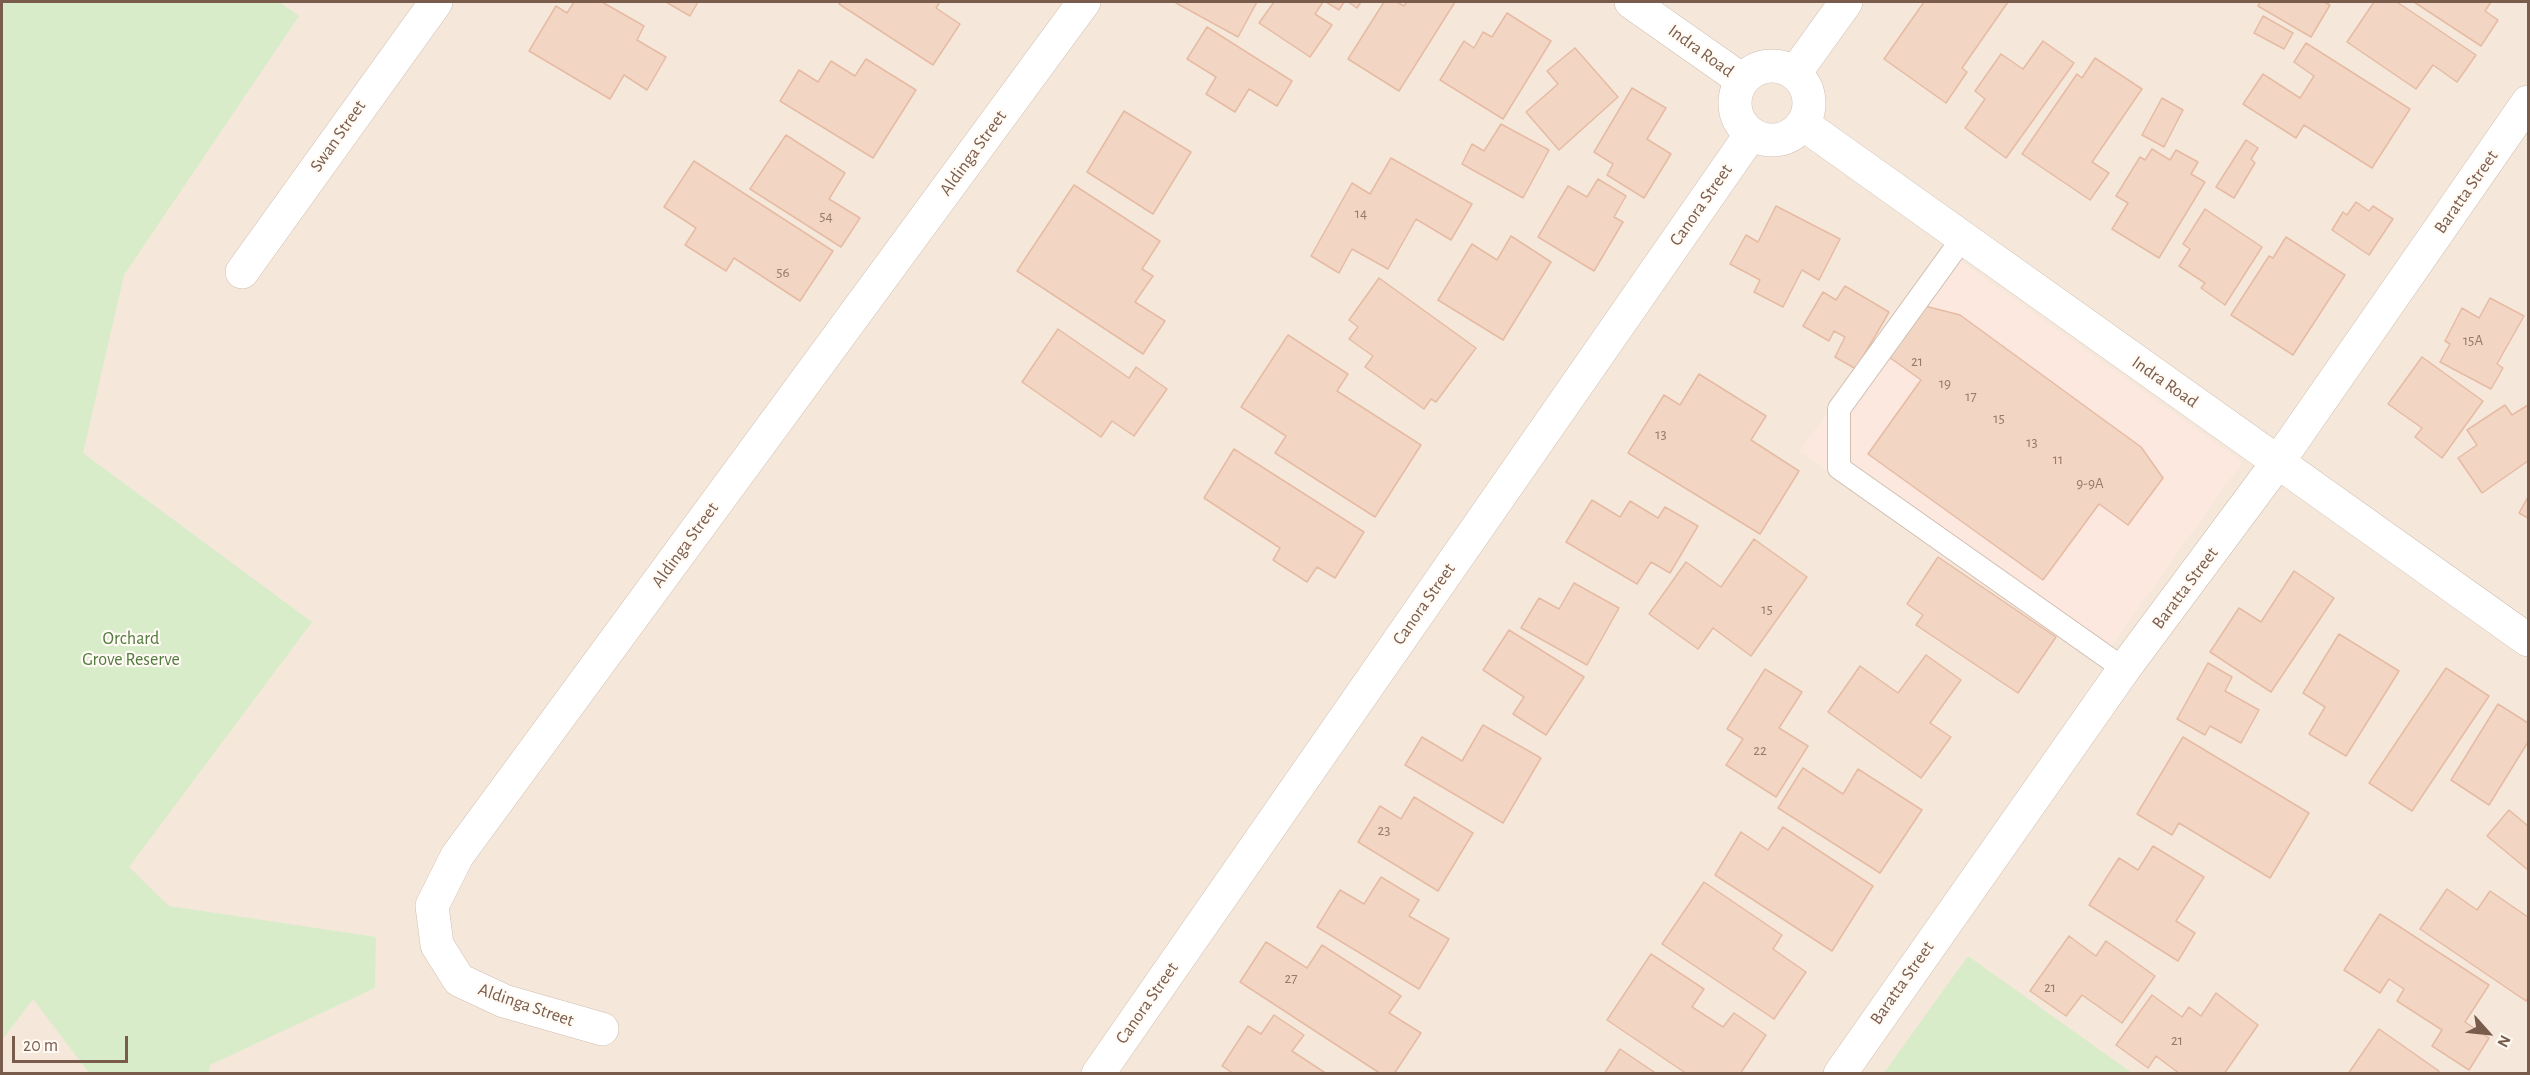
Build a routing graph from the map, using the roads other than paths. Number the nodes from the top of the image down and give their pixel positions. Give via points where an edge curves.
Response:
1 (436, 2) edge
2 (1084, 2) edge
3 (1631, 2) edge
4 (1846, 2) edge
5 (1795, 73) junction
6 (1742, 80) junction
7 (2529, 102) edge
8 (1803, 124) junction
9 (1750, 134) junction
10 (1962, 239) junction
11 (242, 272) dead end
12 (2278, 462) junction
13 (2529, 640) edge
14 (2124, 669) junction
15 (602, 1029) dead end
16 (1098, 1074) edge
17 (1840, 1074) edge

1 - 11 street, Swan Street
2 - 15 street, Aldinga Street via 457,856 432,906 437,945 459,981 504,1001
3 - 6 street, Indra Road
4 - 5 street
5 - 6 street via 1773,65 1750,72
5 - 8 street via 1809,102
6 - 9 street via 1736,91 1736,115
7 - 12 street, Baratta Street
8 - 9 street via 1795,132 1772,140
8 - 10 street, Indra Road
9 - 16 street, Canora Street
10 - 12 street, Indra Road
10 - 14 lane via 1839,410 1839,468
12 - 13 street, Indra Road
12 - 14 street, Baratta Street
14 - 17 street, Baratta Street

